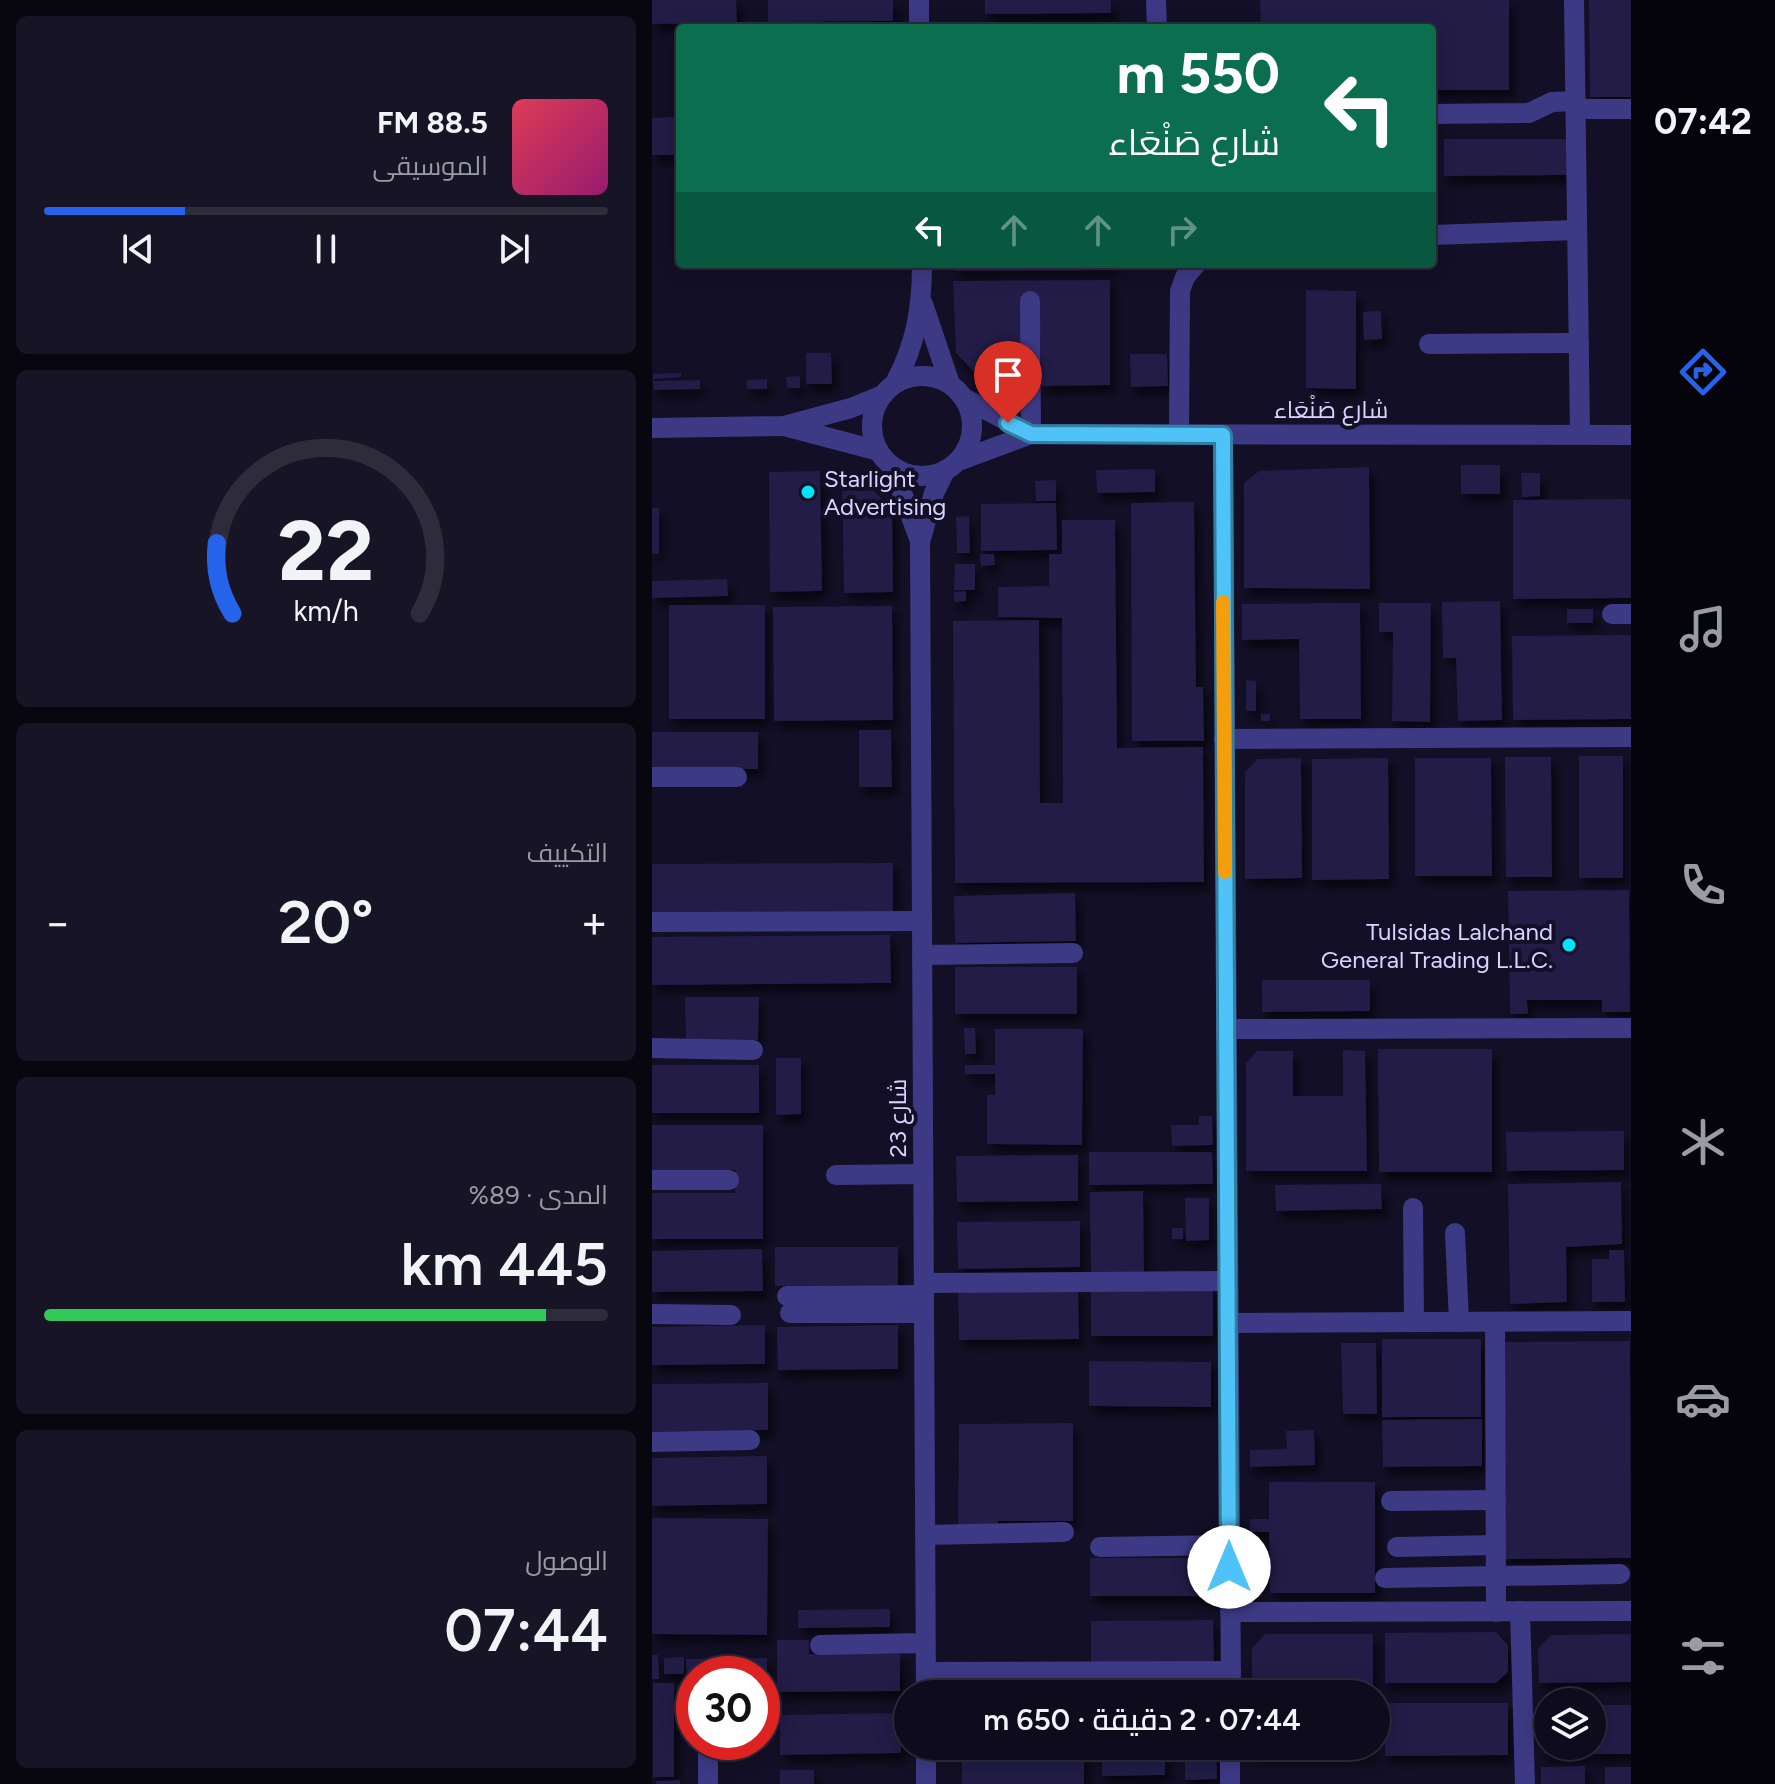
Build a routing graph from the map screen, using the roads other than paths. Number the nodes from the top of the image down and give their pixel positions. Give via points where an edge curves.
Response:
1 (919, 0) edge
2 (1156, 0) edge
3 (1574, 0) edge
4 (919, 24) edge
5 (1157, 24) edge
6 (1576, 105) junction
7 (1631, 109) edge
8 (1436, 114) edge
9 (1577, 230) junction
10 (1436, 235) edge
11 (922, 268) edge
12 (1193, 268) edge
13 (922, 300) junction
14 (1030, 301) dead end
15 (1579, 343) junction
16 (1429, 344) dead end
17 (889, 389) junction
18 (957, 391) junction
19 (784, 426) junction
20 (652, 428) edge
21 (1031, 434) junction
22 (1179, 434) junction
23 (1580, 434) junction
24 (1223, 435) junction
25 (1631, 435) edge
26 (885, 458) junction
27 (952, 466) junction
28 (920, 542) junction
29 (1631, 737) edge
30 (1224, 739) junction
31 (652, 777) edge
32 (737, 777) dead end
33 (922, 921) junction
34 (652, 922) edge
35 (1073, 953) dead end
36 (922, 955) junction
37 (1631, 1028) edge
38 (1226, 1029) junction
39 (652, 1048) edge
40 (753, 1050) dead end
41 (923, 1174) junction
42 (836, 1175) dead end
43 (652, 1180) edge
44 (729, 1180) dead end
45 (1413, 1208) dead end
46 (1455, 1233) dead end
47 (1228, 1281) junction
48 (924, 1297) junction
49 (788, 1305) dead end
50 (652, 1314) edge
51 (731, 1315) dead end
52 (1631, 1321) edge
53 (1414, 1322) junction
54 (1459, 1322) junction
55 (1495, 1322) junction
56 (1228, 1323) junction
57 (750, 1440) dead end
58 (652, 1442) edge
59 (1496, 1500) junction
60 (1391, 1501) dead end
61 (1064, 1532) dead end
62 (925, 1535) junction
63 (1229, 1545) junction
64 (1496, 1545) junction
65 (1100, 1547) dead end
66 (1397, 1547) dead end
67 (1620, 1574) dead end
68 (1496, 1576) junction
69 (1385, 1578) dead end
70 (1520, 1611) junction
71 (1631, 1611) edge
72 (1230, 1612) junction
73 (1496, 1612) junction
74 (925, 1643) junction
75 (820, 1645) dead end
76 (1231, 1671) junction
77 (926, 1672) junction
78 (926, 1680) edge
79 (1231, 1680) edge
80 (708, 1760) edge
81 (926, 1760) edge
82 (1230, 1760) edge
83 (708, 1784) edge
84 (926, 1784) edge
85 (1230, 1784) edge
86 (1525, 1784) edge

1 - 4 street
2 - 5 street
3 - 6 street
6 - 7 street
6 - 8 street via 1552,102 1529,113
6 - 9 street
9 - 10 street
9 - 15 street
11 - 13 street
12 - 22 street via 1180,291
13 - 17 street via 916,336
13 - 18 street
14 - 21 street
15 - 16 street
15 - 23 street
17 - 18 street via 923,376
17 - 19 street via 851,408
17 - 26 street via 873,423
18 - 21 street, شارع صَنْعَاء
18 - 27 street via 971,414 972,431 968,447
19 - 20 street
19 - 26 street
21 - 22 street, شارع صَنْعَاء
21 - 27 street, شارع صَنْعَاء
22 - 24 street, شارع صَنْعَاء
23 - 24 street, شارع صَنْعَاء
23 - 25 street, شارع صَنْعَاء
24 - 30 street
26 - 27 street via 904,473 918,476
26 - 28 street, شارع 23
27 - 28 street, شارع 23 via 934,493
28 - 33 street, شارع 23
29 - 30 street
30 - 38 street
31 - 32 street
33 - 34 street
33 - 36 street, شارع 23
35 - 36 street
36 - 41 street, شارع 23
37 - 38 street
38 - 47 street
39 - 40 street
41 - 42 street
41 - 48 street, شارع 23
43 - 44 street
45 - 53 street
46 - 54 street
47 - 48 street
47 - 56 street
48 - 49 street
48 - 62 street, شارع 23
50 - 51 street
52 - 55 street
53 - 54 street
53 - 56 street
54 - 55 street
55 - 59 street
56 - 63 street
57 - 58 street
59 - 60 street
59 - 64 street
61 - 62 street
62 - 74 street, شارع 23
63 - 65 street
63 - 72 street
64 - 66 street
64 - 68 street
67 - 68 street
68 - 69 street
68 - 73 street
70 - 71 street
70 - 73 street
70 - 86 street
72 - 73 street
72 - 76 street
74 - 75 street
74 - 77 street, شارع 23
76 - 77 street
76 - 79 street
77 - 78 street, شارع 23
80 - 83 street
81 - 84 street
82 - 85 street

